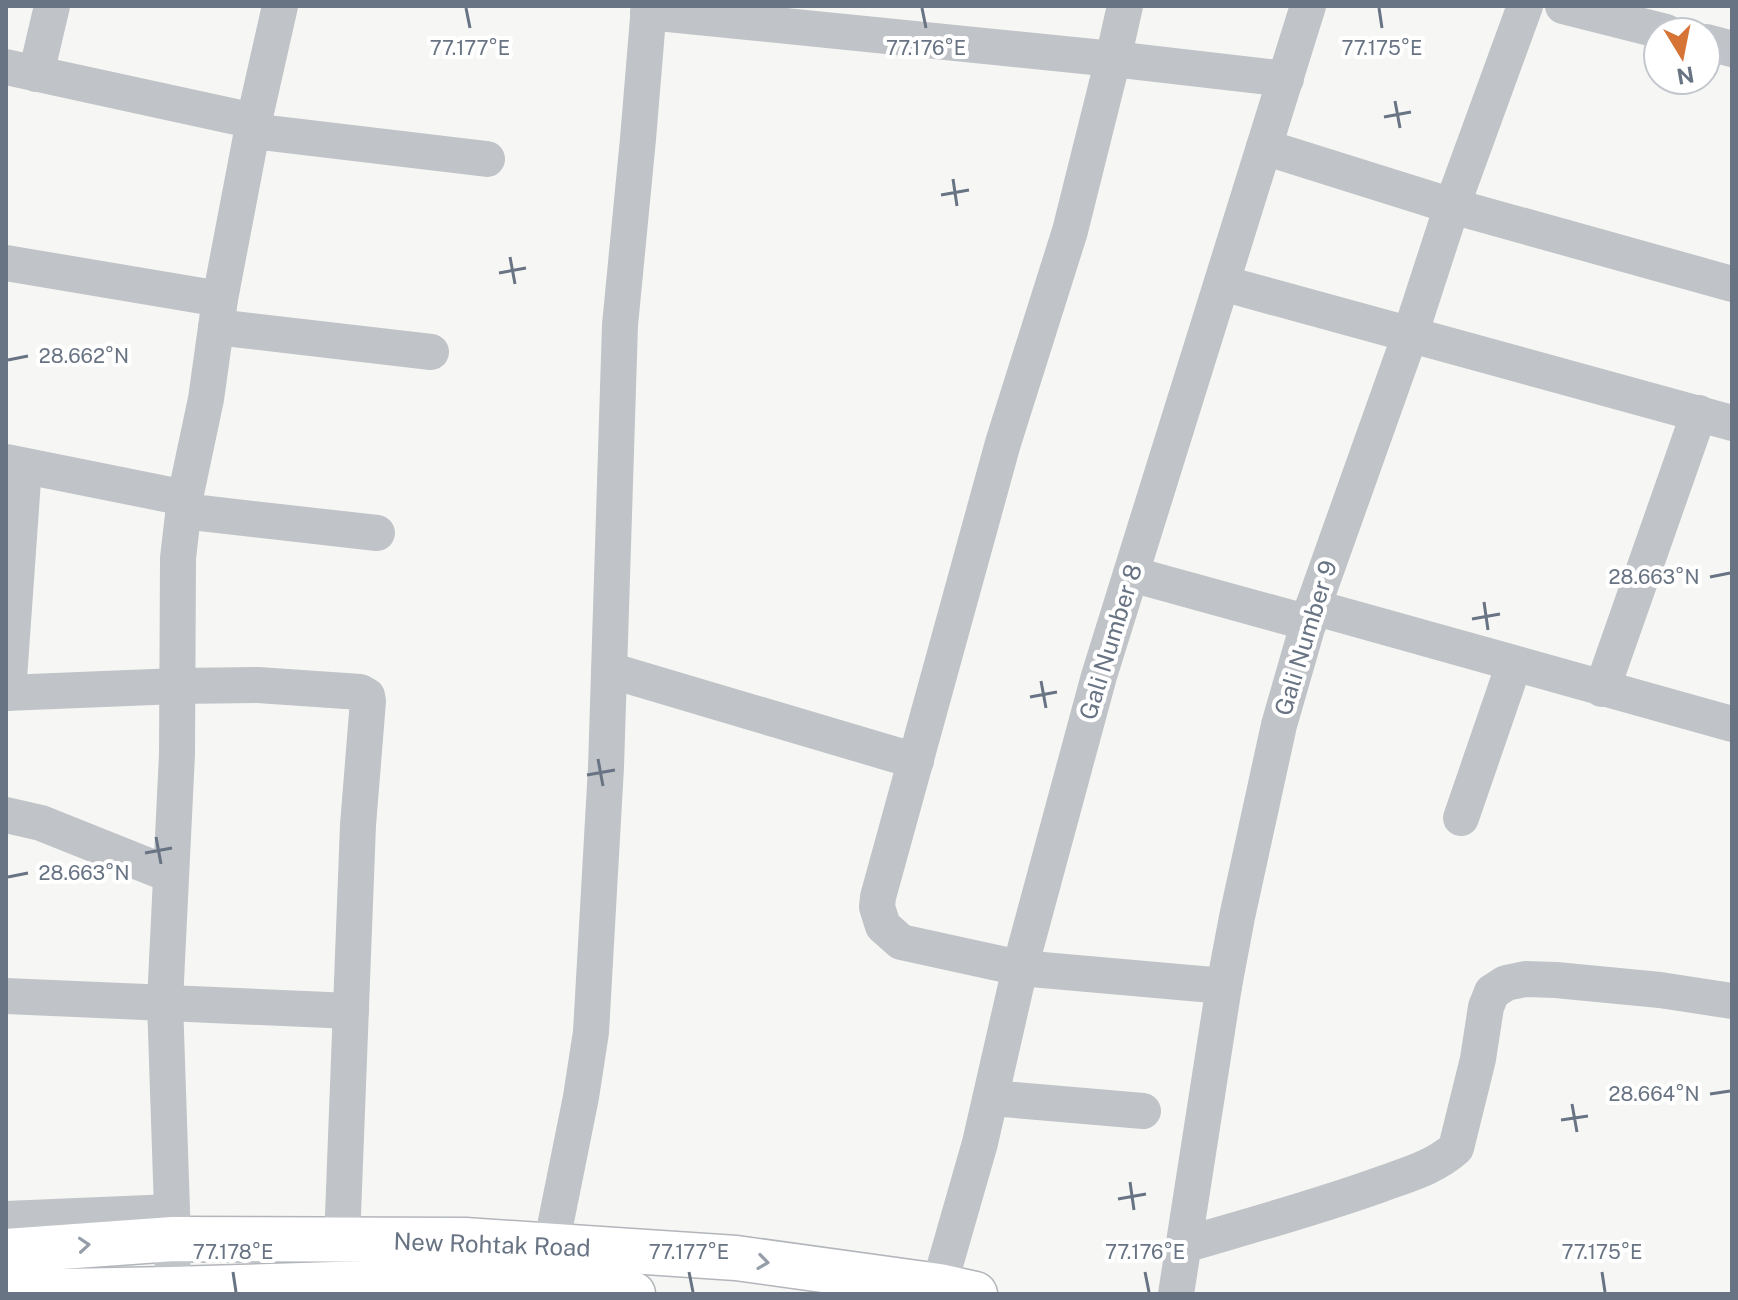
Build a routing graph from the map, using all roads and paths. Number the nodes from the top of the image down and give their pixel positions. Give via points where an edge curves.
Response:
1 (52, 6) edge
2 (280, 6) edge
3 (1125, 6) edge
4 (1308, 6) edge
5 (1525, 6) edge
6 (1563, 6) edge
7 (648, 9) edge
8 (1642, 26) edge
9 (1113, 59) junction
10 (21, 70) edge
11 (1286, 79) junction
12 (253, 126) junction
13 (1264, 147) junction
14 (487, 159) dead end
15 (1452, 206) junction
16 (6, 263) edge
17 (1222, 283) junction
18 (1732, 284) edge
19 (218, 313) junction
20 (1410, 335) junction
21 (431, 352) dead end
22 (1716, 418) edge
23 (15, 464) edge
24 (184, 505) junction
25 (377, 533) dead end
26 (1131, 574) junction
27 (1311, 615) junction
28 (1514, 664) junction
29 (609, 670) junction
30 (177, 686) junction
31 (1602, 689) junction
32 (7, 693) edge
33 (1732, 724) edge
34 (916, 761) junction
35 (6, 815) edge
36 (1461, 818) dead end
37 (171, 875) junction
38 (1020, 968) junction
39 (1224, 986) junction
40 (6, 996) edge
41 (1732, 1001) edge
42 (165, 1002) junction
43 (351, 1011) junction
44 (991, 1098) junction
45 (1143, 1111) dead end
46 (6, 1219) edge
47 (172, 1225) junction
48 (342, 1241) junction
49 (1184, 1245) junction
50 (551, 1246) junction
51 (6, 1251) edge
52 (417, 1287) edge
53 (957, 1290) edge
54 (148, 1291) edge
55 (6, 1292) edge
56 (633, 1294) edge
57 (1176, 1294) edge

1 - 10 street
2 - 12 street
3 - 9 street
4 - 11 street, Gali Number 8
5 - 15 street, Gali Number 9
6 - 8 street
7 - 9 street
7 - 29 street via 620,325
9 - 11 street
9 - 34 street via 1070,231 1003,443
10 - 12 street
11 - 13 street, Gali Number 8
12 - 14 street
12 - 19 street
13 - 15 street
13 - 17 street, Gali Number 8
15 - 18 street
15 - 20 street, Gali Number 9
16 - 19 street
17 - 20 street
17 - 26 street, Gali Number 8
19 - 21 street
19 - 24 street
20 - 22 street
20 - 27 street, Gali Number 9
22 - 31 street
23 - 24 street
23 - 32 street
24 - 25 street
24 - 30 street
26 - 27 street
26 - 38 street, Gali Number 8
27 - 28 street
27 - 39 street, Gali Number 9 via 1279,725
28 - 31 street
28 - 36 street
29 - 34 street
29 - 50 street via 591,1032
30 - 32 street
30 - 37 street
30 - 43 street via 258,685 367,696
31 - 33 street
34 - 38 street via 878,897 883,926 901,942
35 - 37 street via 41,823
37 - 42 street
38 - 39 street
38 - 44 street, Gali Number 8
39 - 49 street, Gali Number 9
40 - 42 street
41 - 49 street via 1556,980 1506,983 1492,992 1486,1007 1456,1148 1445,1158 1338,1199
42 - 43 street
42 - 47 street
43 - 48 street
44 - 45 street
44 - 53 street, Gali Number 8
46 - 47 street
47 - 48 main road, New Rohtak Road
51 -> 47 main road, New Rohtak Road
47 - 54 street
48 - 50 main road, New Rohtak Road
49 - 57 street, Gali Number 9
50 -> 53 main road, New Rohtak Road via 736,1258
52 - 54 main road, New Rohtak Road
52 - 56 main road, New Rohtak Road via 464,1280
54 - 55 main road, New Rohtak Road

